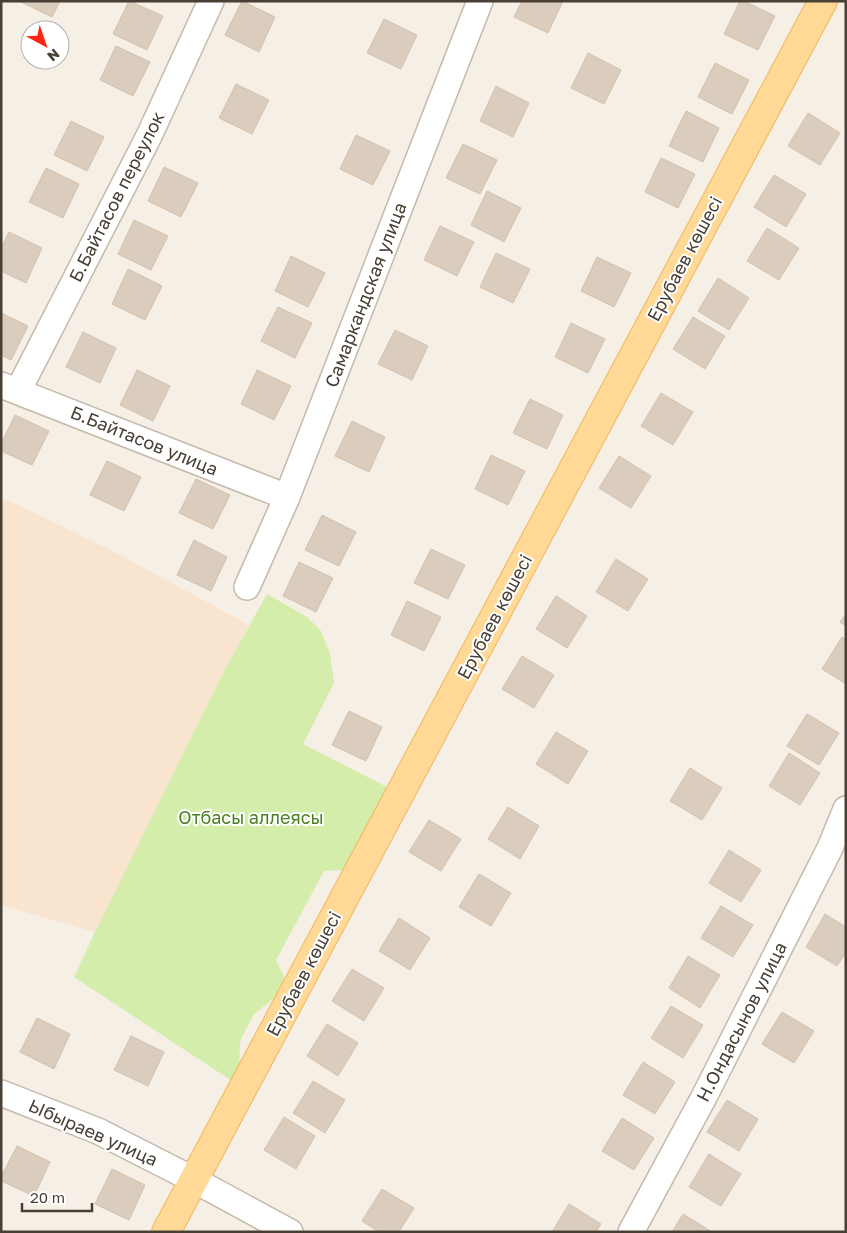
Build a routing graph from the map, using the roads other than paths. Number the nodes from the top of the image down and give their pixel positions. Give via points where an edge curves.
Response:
1 (211, 1) edge
2 (480, 1) edge
3 (823, 1) edge
4 (10, 388) edge
5 (287, 497) junction
6 (247, 587) dead end
7 (846, 810) edge
8 (838, 854) edge
9 (1, 1093) edge
10 (194, 1180) junction
11 (166, 1232) edge
12 (290, 1232) edge
13 (631, 1232) edge

1 - 4 street, Б.Байтасов переулок via 149,136
2 - 5 street, Самаркандская улица
3 - 10 main road, Ерубаев көшесі
4 - 5 street, Б.Байтасов улица
5 - 6 street, Самаркандская улица
7 - 8 street, Н.Ондасынов улица
8 - 13 street, Н.Ондасынов улица
9 - 10 street, Ыбыраев улица via 98,1131
10 - 11 main road, Ерубаев көшесі
10 - 12 street, Ыбыраев улица

